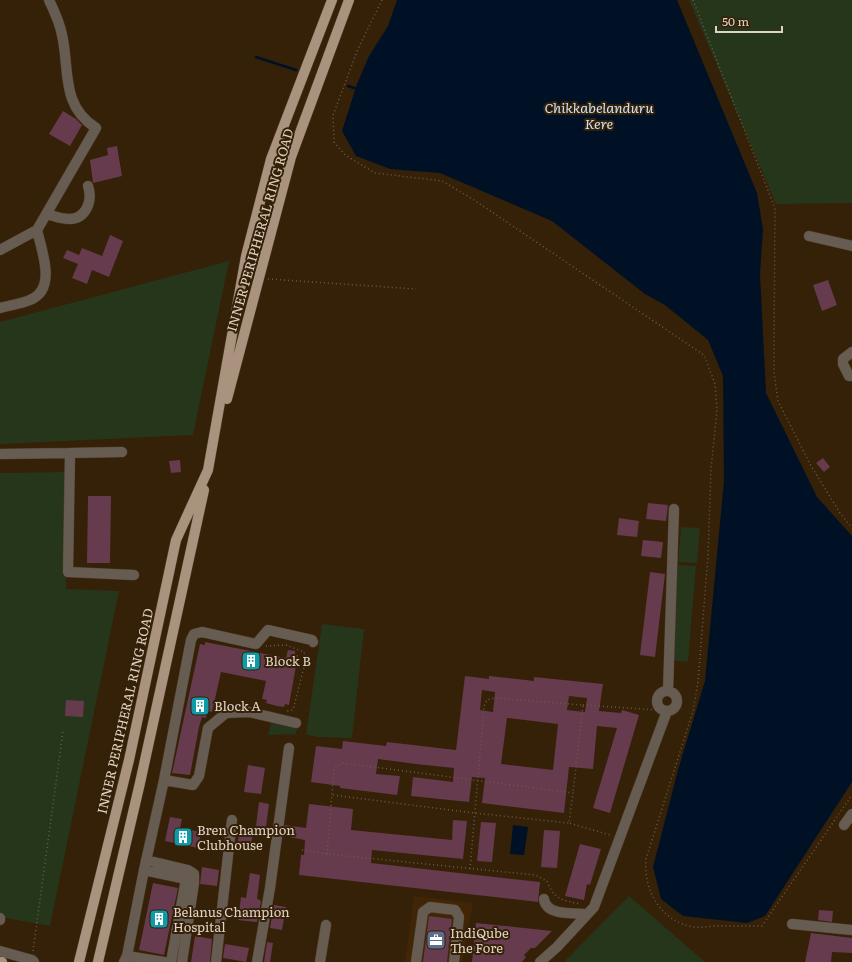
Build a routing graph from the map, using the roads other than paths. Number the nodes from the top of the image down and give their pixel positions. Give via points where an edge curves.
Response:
1 (49, 0) edge
2 (332, 0) edge
3 (349, 0) edge
4 (88, 186) dead end
5 (47, 214) junction
6 (37, 230) junction
7 (809, 236) dead end
8 (852, 246) edge
9 (0, 250) edge
10 (0, 308) edge
11 (852, 352) edge
12 (852, 376) edge
13 (122, 452) dead end
14 (70, 453) junction
15 (0, 454) edge
16 (208, 470) junction
17 (674, 509) dead end
18 (134, 575) dead end
19 (313, 642) dead end
20 (668, 690) junction
21 (664, 711) junction
22 (296, 723) dead end
23 (289, 748) dead end
24 (164, 780) junction
25 (852, 814) edge
26 (232, 820) dead end
27 (844, 825) dead end
28 (145, 865) junction
29 (544, 899) dead end
30 (590, 911) junction
31 (792, 924) dead end
32 (326, 925) dead end
33 (852, 930) edge
34 (0, 951) edge
35 (126, 959) edge
36 (33, 961) edge
37 (79, 962) edge
38 (98, 962) edge
39 (164, 962) edge
40 (170, 962) edge
41 (182, 962) edge
42 (216, 962) edge
43 (257, 962) edge
44 (320, 962) edge
45 (416, 962) edge
46 (454, 962) edge
47 (540, 962) edge

1 - 5 street via 62,35 66,76 72,99 83,118 96,128
2 - 16 main road, INNER PERIPHERAL RING ROAD via 272,159 246,256
3 - 16 main road, INNER PERIPHERAL RING ROAD via 291,157
4 - 5 street via 90,202 86,211 78,217 69,219
5 - 6 street
6 - 9 street
6 - 10 street via 45,262 46,284 43,290 30,300
7 - 8 street
11 - 12 street via 843,359 849,376
13 - 14 street
14 - 15 street
14 - 18 street via 68,572
16 - 37 main road, INNER PERIPHERAL RING ROAD via 176,540 129,760
16 - 38 main road, INNER PERIPHERAL RING ROAD
17 - 20 street
19 - 24 street via 268,630 256,644 202,632 194,634
20 - 21 street via 661,692 657,698 657,705
20 - 21 street via 677,699 675,708
21 - 30 street via 620,838
22 - 24 street via 248,712 226,713 208,728 200,776 193,785
23 - 43 street
24 - 28 street
25 - 27 street
26 - 42 street
28 - 35 street
28 - 40 street via 186,879
28 - 41 street via 188,870 194,874
29 - 30 street via 552,910
30 - 47 street
31 - 33 street
32 - 44 street
34 - 36 street
35 - 39 street
45 - 46 street via 423,912 430,907 455,910 458,913

